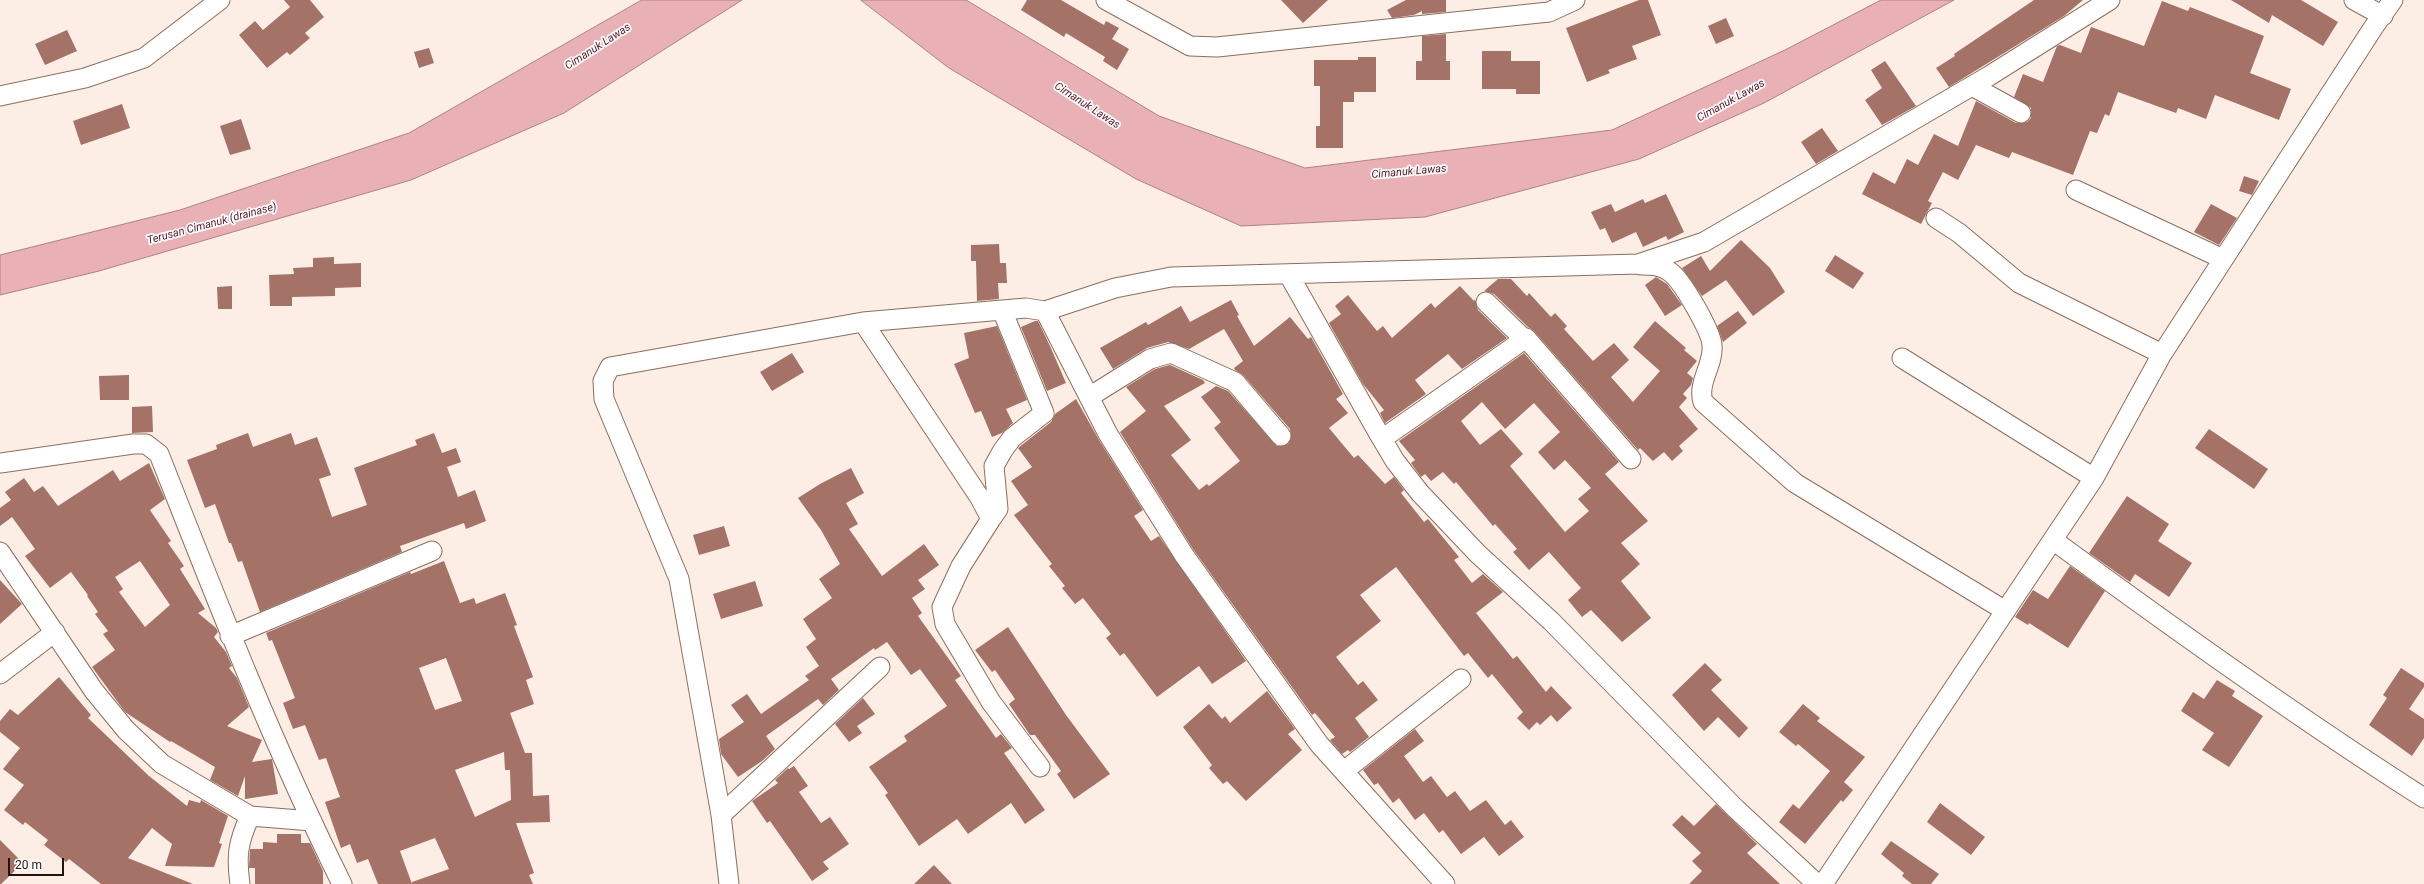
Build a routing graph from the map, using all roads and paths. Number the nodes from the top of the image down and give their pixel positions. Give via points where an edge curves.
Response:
1 (220, 0) edge
2 (1106, 0) edge
3 (1575, 0) edge
4 (2110, 0) edge
5 (2354, 0) edge
6 (2394, 0) edge
7 (2383, 16) junction
8 (1972, 86) junction
9 (0, 96) edge
10 (2021, 113) dead end
11 (2076, 190) dead end
12 (1936, 218) dead end
13 (2223, 259) junction
14 (1638, 264) junction
15 (1289, 275) junction
16 (1486, 302) dead end
17 (1002, 310) junction
18 (1045, 311) junction
19 (863, 322) junction
20 (1524, 339) junction
21 (2162, 354) junction
22 (1902, 358) dead end
23 (1089, 397) junction
24 (1281, 436) dead end
25 (1382, 439) junction
26 (1631, 459) dead end
27 (0, 463) edge
28 (2094, 478) junction
29 (991, 519) junction
30 (2053, 540) junction
31 (432, 551) dead end
32 (0, 552) edge
33 (2004, 610) junction
34 (55, 632) junction
35 (230, 636) junction
36 (880, 667) dead end
37 (0, 674) edge
38 (1461, 679) dead end
39 (1040, 766) dead end
40 (1344, 771) junction
41 (2424, 798) edge
42 (250, 816) junction
43 (721, 816) junction
44 (312, 821) junction
45 (1826, 882) edge
46 (240, 884) edge
47 (342, 884) edge
48 (730, 884) edge
49 (1445, 884) edge

1 - 9 street via 144,58 85,78
2 - 3 street via 1190,46 1218,47 1549,12
4 - 8 street
5 - 7 street
6 - 7 street
7 - 13 street
8 - 10 street
8 - 14 street via 1704,242
11 - 13 street
12 - 21 street via 1959,233 2019,283
13 - 21 street
14 - 15 street
14 - 33 street via 1660,266 1672,273 1706,325 1712,345 1711,361 1700,392 1703,402 1795,483
15 - 18 street via 1171,278 1115,288
15 - 25 street
16 - 20 street
17 - 18 street via 1026,308
17 - 19 street
17 - 29 street via 1044,413 1012,438 994,466 998,509
18 - 23 street
19 - 29 street via 980,498
19 - 43 street via 610,367 603,381 604,399 679,579
20 - 25 street
20 - 26 street via 1528,339
21 - 28 street
22 - 28 street
23 - 24 street via 1150,359 1171,353 1235,382
23 - 40 street via 1108,434 1184,555 1320,744
25 - 45 street via 1395,461 1420,492 1478,554 1551,621 1736,809
27 - 35 street via 133,444 146,444 153,448 159,454
28 - 30 street
29 - 39 street via 961,566 942,607 945,624 991,702
30 - 33 street
30 - 41 street via 2127,595 2352,752
31 - 35 street
32 - 34 street
33 - 45 street
34 - 37 street
34 - 42 street via 94,691 126,730 162,764
35 - 44 street
36 - 43 street
38 - 40 street
40 - 49 street
42 - 44 street
42 - 46 street via 241,836 237,857
43 - 48 street
44 - 47 street

